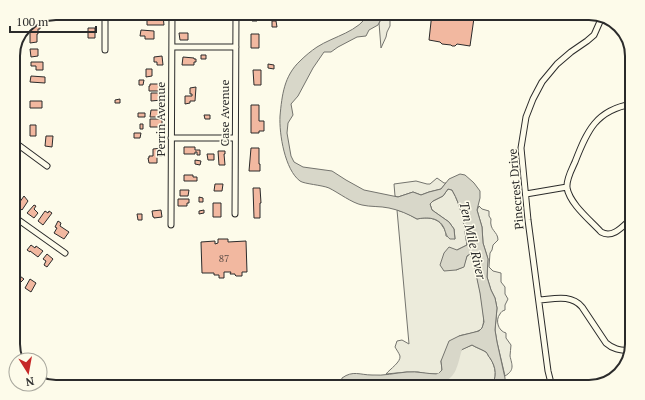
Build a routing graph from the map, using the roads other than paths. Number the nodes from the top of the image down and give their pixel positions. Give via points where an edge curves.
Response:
1 (105, 20) edge
2 (172, 20) edge
3 (236, 20) edge
4 (600, 22) edge
5 (172, 47) junction
6 (236, 47) junction
7 (105, 50) dead end
8 (625, 105) edge
9 (171, 138) junction
10 (235, 138) junction
11 (20, 147) edge
12 (46, 166) dead end
13 (567, 187) junction
14 (526, 194) junction
15 (235, 214) dead end
16 (20, 221) edge
17 (625, 224) edge
18 (171, 225) dead end
19 (65, 253) dead end
20 (539, 300) junction
21 (625, 350) edge
22 (550, 380) edge

1 - 7 street
2 - 5 street, Perrin Avenue
3 - 6 street, Case Avenue
4 - 14 street, Pinecrest Drive via 594,35 557,64 542,82 533,99 526,117 521,148
5 - 6 street
5 - 9 street, Perrin Avenue
6 - 10 street, Case Avenue
8 - 13 street via 599,118 587,133
9 - 10 street
9 - 18 street, Perrin Avenue
10 - 15 street, Case Avenue
11 - 12 street
13 - 14 street
13 - 17 street via 573,201 604,234 616,232
14 - 20 street, Pinecrest Drive
16 - 19 street
20 - 21 street via 561,298 579,303 606,343
20 - 22 street, Pinecrest Drive

